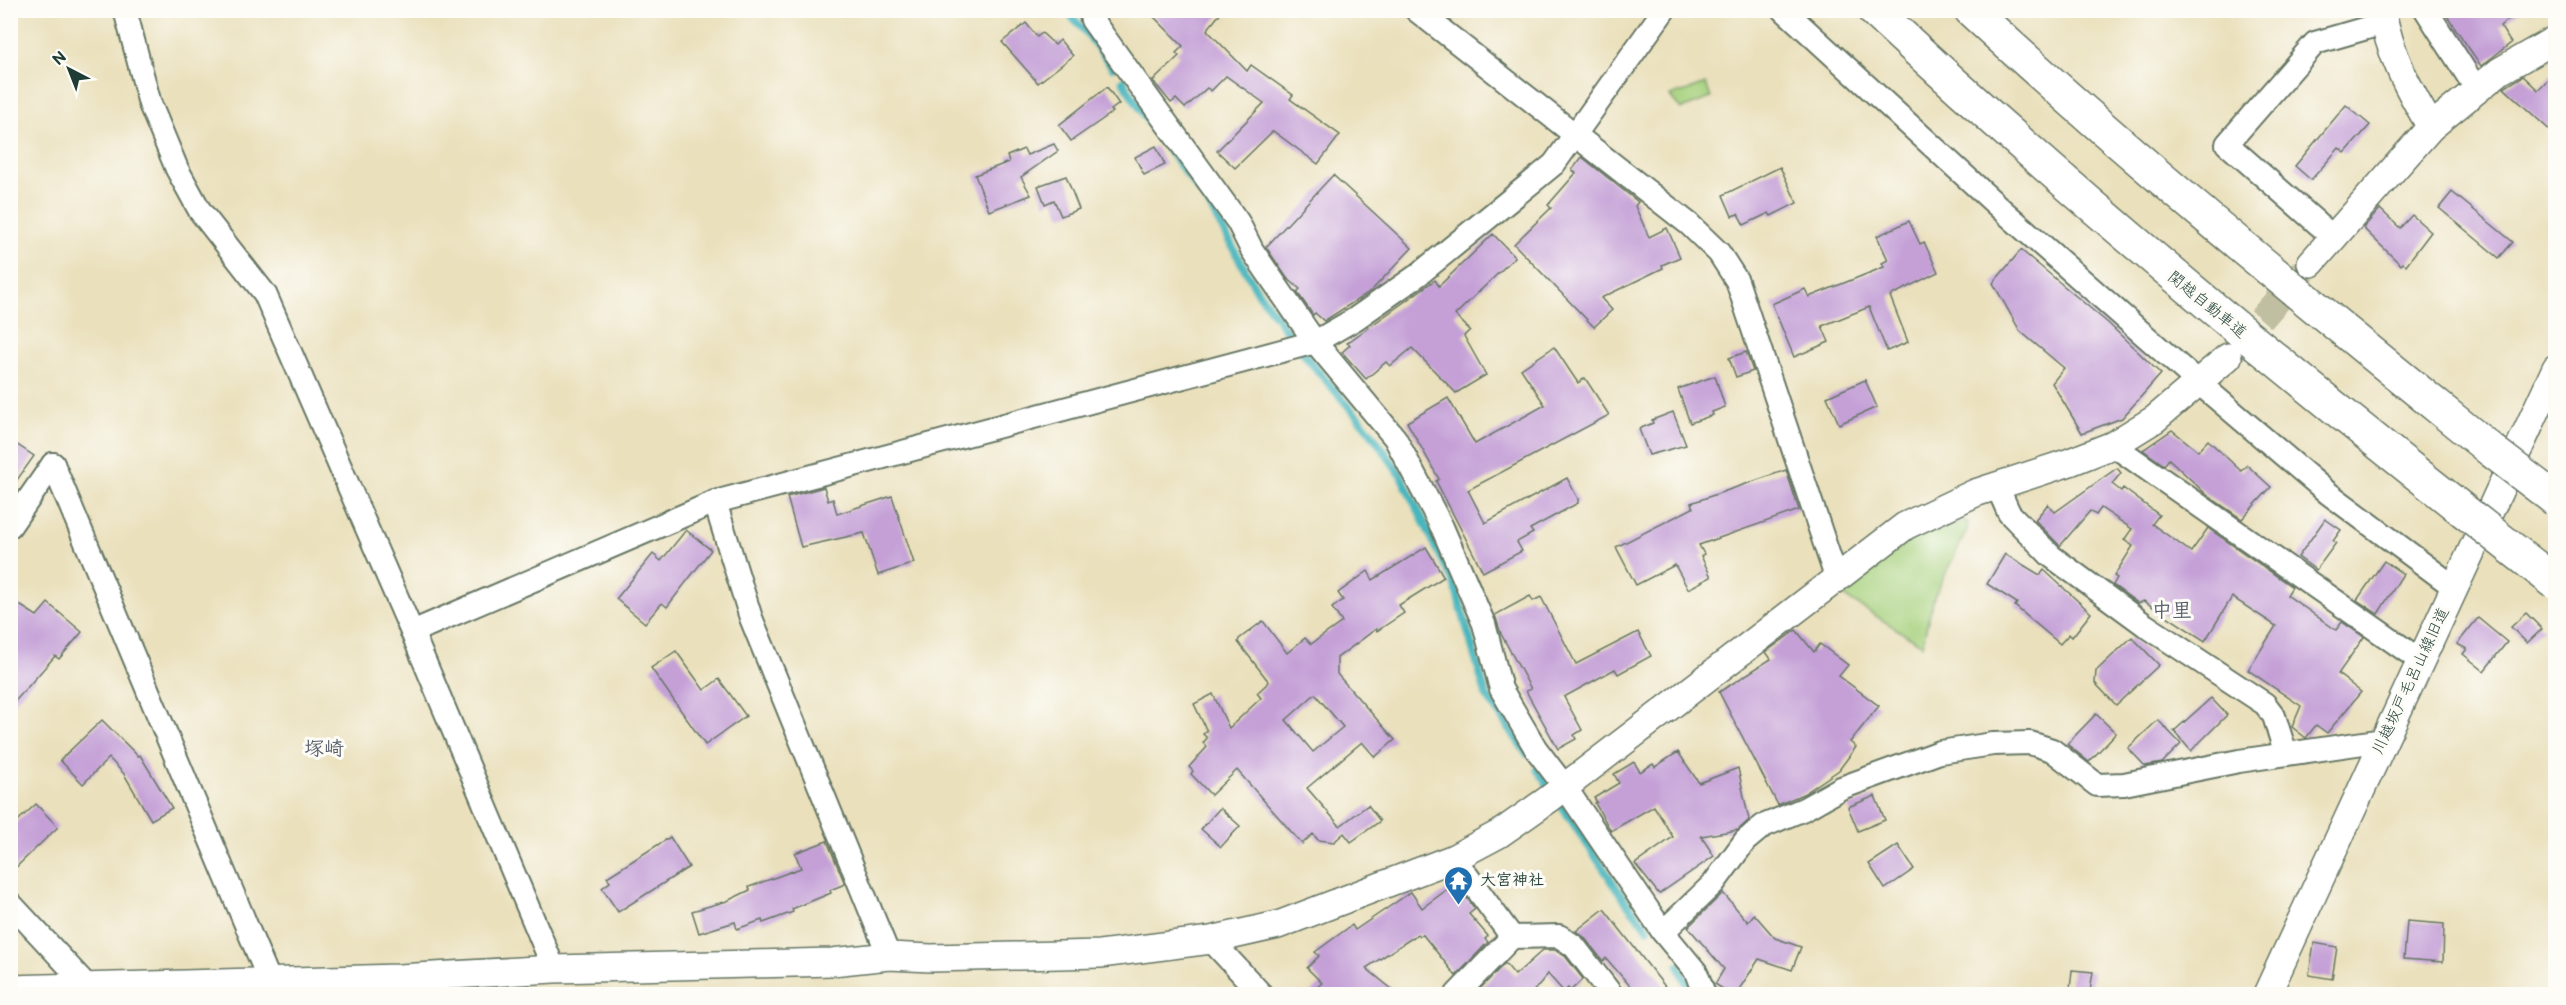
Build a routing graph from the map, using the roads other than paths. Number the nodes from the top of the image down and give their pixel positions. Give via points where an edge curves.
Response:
1 (125, 10) edge
2 (1090, 10) edge
3 (1416, 10) edge
4 (1664, 10) edge
5 (1784, 10) edge
6 (1851, 10) edge
7 (1874, 10) edge
8 (1971, 10) edge
9 (2426, 10) edge
10 (2383, 17) edge
11 (2556, 39) edge
12 (1932, 64) junction
13 (2477, 90) junction
14 (2431, 127) junction
15 (1576, 135) junction
16 (2333, 237) junction
17 (2311, 263) tunnel mouth
18 (1307, 345) junction
19 (2228, 357) tunnel mouth
20 (2556, 368) edge
21 (2200, 384) junction
22 (2114, 445) junction
23 (1997, 486) junction
24 (2556, 500) edge
25 (715, 502) junction
26 (10, 526) edge
27 (1836, 577) junction
28 (2556, 583) edge
29 (2454, 587) junction
30 (412, 632) junction
31 (2421, 661) junction
32 (2384, 740) junction
33 (2286, 754) junction
34 (1559, 791) junction
35 (1454, 858) junction
36 (10, 903) edge
37 (1664, 932) junction
38 (1512, 937) junction
39 (1210, 940) junction
40 (889, 956) junction
41 (554, 969) junction
42 (270, 982) junction
43 (399, 986) edge
44 (10, 989) edge
45 (103, 990) edge
46 (1261, 994) edge
47 (1457, 994) edge
48 (1611, 994) edge
49 (1704, 994) edge
50 (2267, 994) edge

1 - 30 street via 150,104 177,169 200,211 265,294
2 - 18 street via 1092,20 1238,222
3 - 15 street
4 - 15 street
5 - 21 street
6 - 12 highway via 1883,37
7 - 12 highway, 関越自動車道
8 - 24 highway, bridge via 2259,262
9 - 13 street
10 - 14 street via 2407,86
10 - 16 street via 2315,43 2228,144
11 - 13 street via 2500,71
12 - 28 highway, 関越自動車道, bridge via 2158,265
13 - 14 street
14 - 16 street
15 - 18 street via 1538,179 1427,268 1355,319
15 - 27 street via 1689,224 1719,253 1737,281
16 - 17 street
18 - 25 street
18 - 34 street via 1395,438 1445,533 1484,624 1501,689
19 - 21 street
20 - 29 street, 川越坂戸毛呂山線旧道
21 - 22 street
21 - 29 street via 2328,493
22 - 23 street
22 - 31 street
23 - 27 street via 1938,508 1905,526
23 - 33 street via 2008,513 2051,556 2145,625 2265,704 2274,716
25 - 30 street
25 - 40 street via 751,618
26 - 42 street via 53,464
27 - 34 street
29 - 31 street, 川越坂戸毛呂山線旧道
30 - 41 street
31 - 32 street, 川越坂戸毛呂山線旧道
32 - 33 street
32 - 50 street, 川越坂戸毛呂山線旧道
33 - 37 street via 2124,784 2097,785 2052,750 2030,743 1940,752 1841,788 1763,826 1745,841 1714,883
34 - 35 street via 1499,834
34 - 37 street
35 - 38 street
35 - 39 street via 1278,925
36 - 45 street
37 - 49 street via 1696,972
38 - 47 street
38 - 48 street via 1559,936 1574,946
39 - 40 street via 1100,954
39 - 46 street
40 - 41 street via 831,962
41 - 43 street
42 - 43 street
42 - 45 street
44 - 45 street

